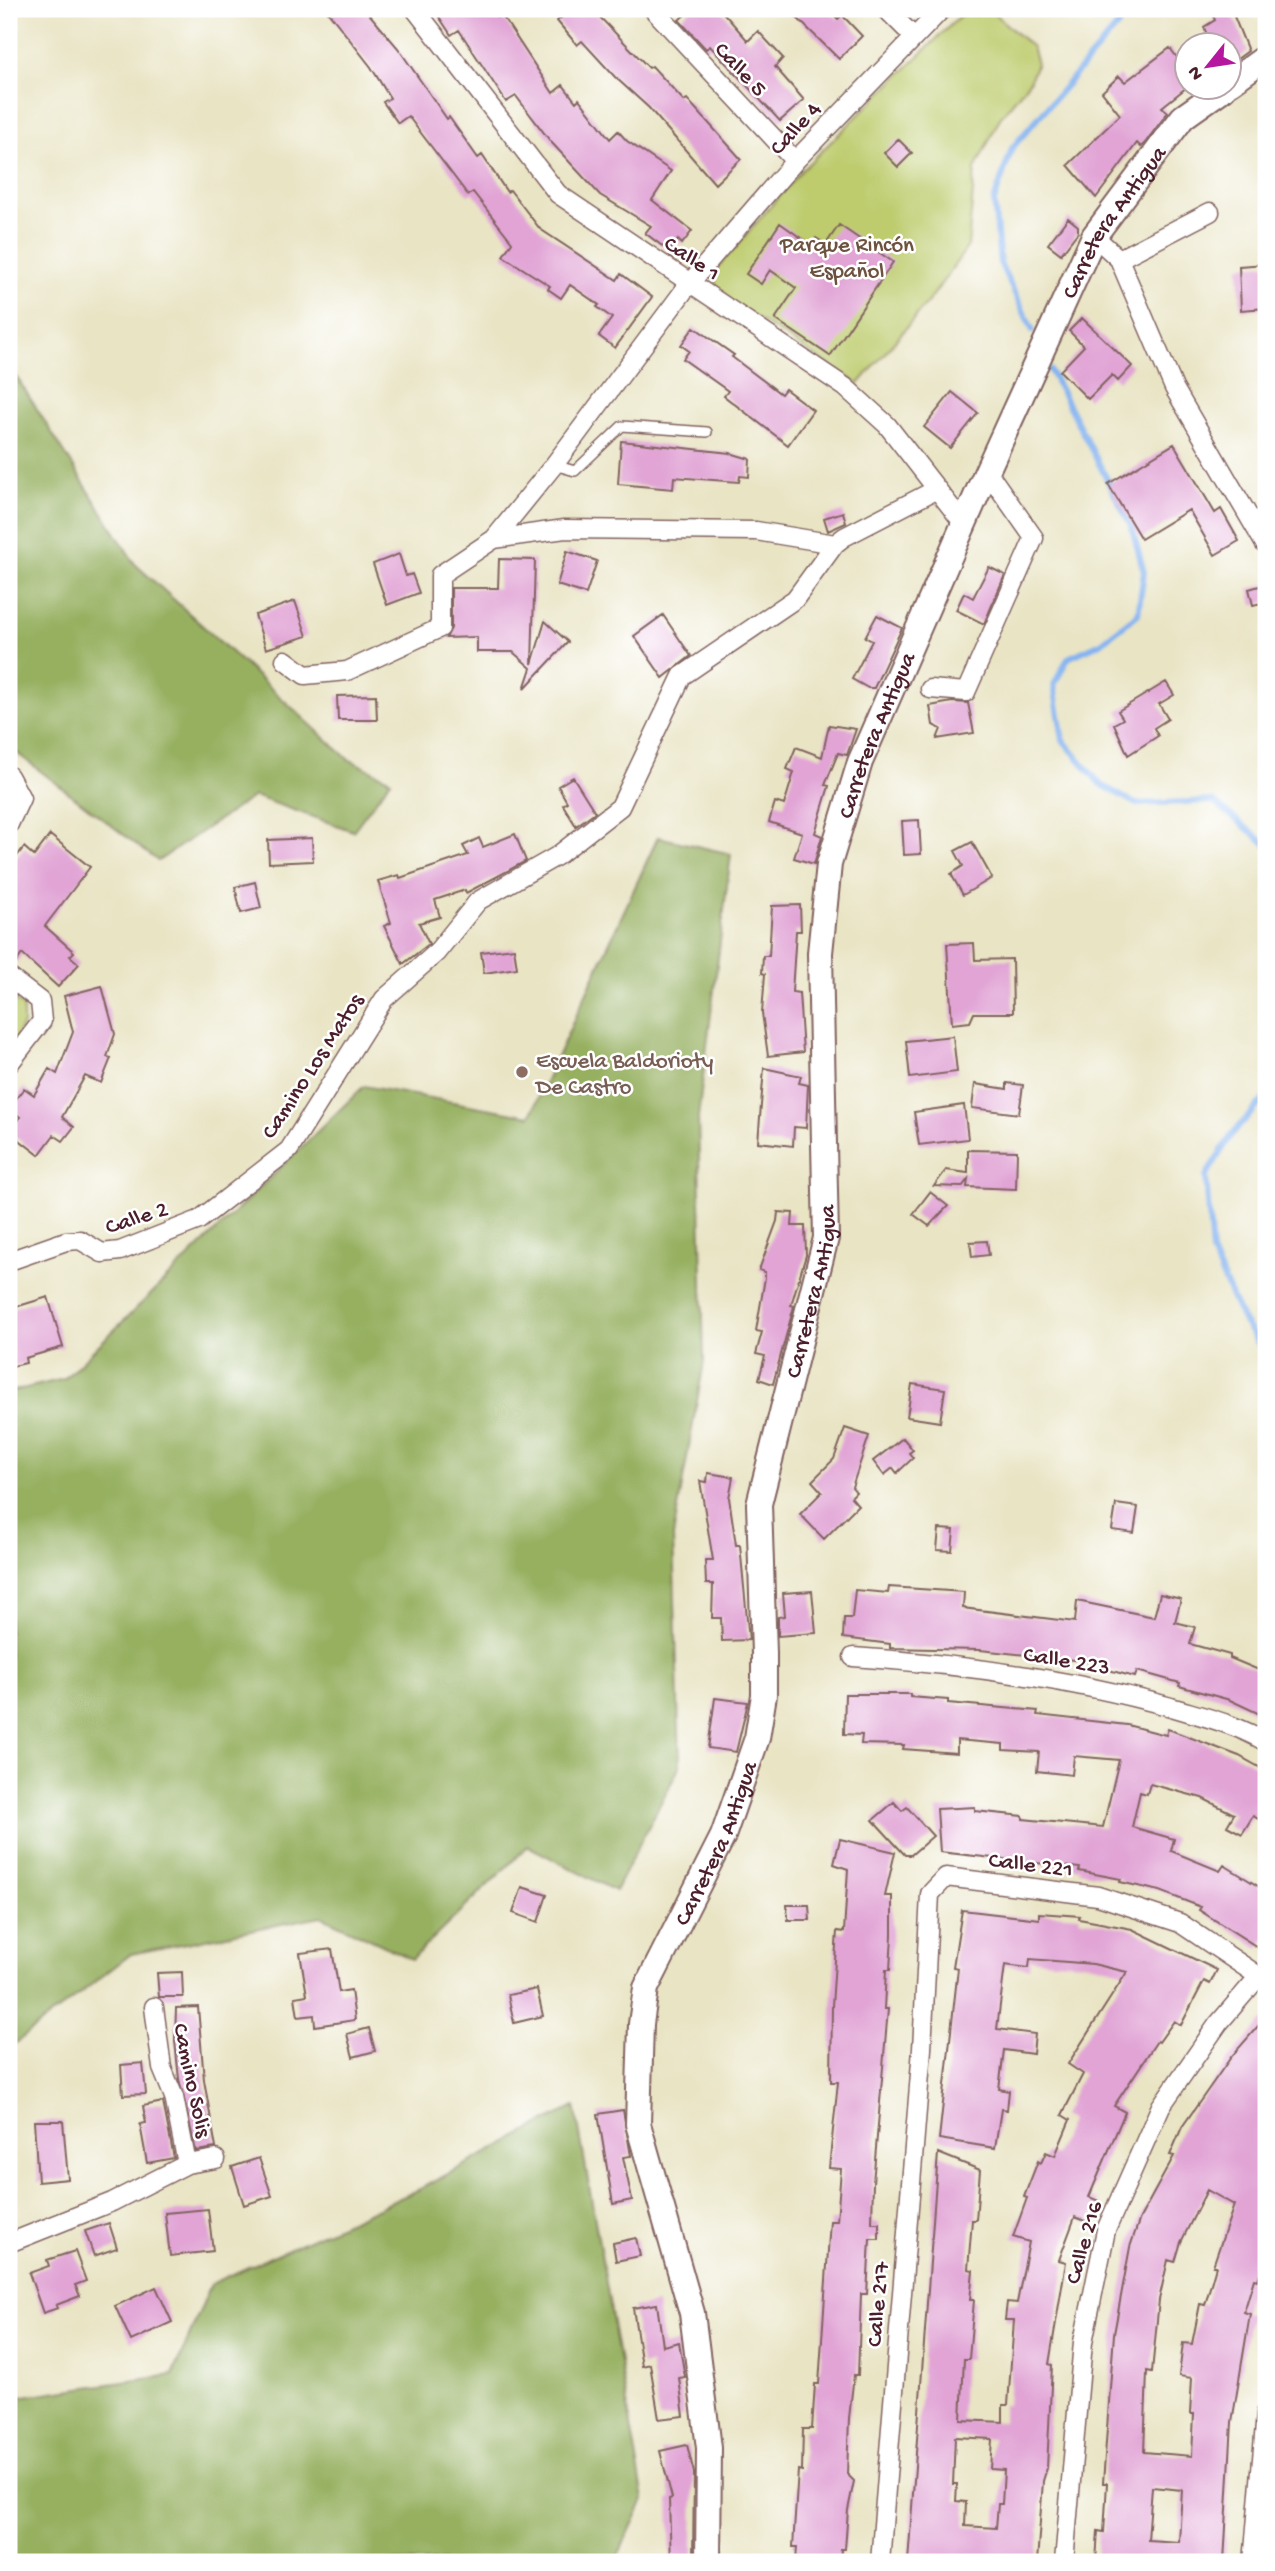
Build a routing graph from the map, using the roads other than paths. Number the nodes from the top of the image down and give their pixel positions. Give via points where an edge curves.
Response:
1 (415, 9) edge
2 (653, 9) edge
3 (886, 9) edge
4 (942, 9) edge
5 (913, 36) junction
6 (1266, 57) edge
7 (1244, 73) edge
8 (1204, 102) edge
9 (795, 162) junction
10 (1210, 212) dead end
11 (1094, 236) junction
12 (1119, 259) junction
13 (689, 284) junction
14 (707, 432) dead end
15 (554, 465) junction
16 (986, 471) junction
17 (937, 489) junction
18 (964, 524) junction
19 (494, 539) junction
20 (835, 544) junction
21 (1266, 546) edge
22 (285, 660) dead end
23 (930, 688) dead end
24 (9, 776) edge
25 (11, 821) edge
26 (9, 977) edge
27 (9, 1064) edge
28 (199, 1220) joint
29 (9, 1261) edge
30 (853, 1657) dead end
31 (1266, 1742) edge
32 (1263, 1978) edge
33 (154, 2007) dead end
34 (922, 2049) joint
35 (216, 2159) dead end
36 (187, 2164) junction
37 (9, 2244) edge
38 (1266, 2413) edge
39 (708, 2562) edge
40 (880, 2562) edge
41 (1064, 2562) edge
42 (1253, 2562) edge

1 - 13 street, Calle 1 via 558,194
2 - 9 street, Calle 5
3 - 5 street
4 - 5 street, Calle 4
5 - 9 street, Calle 4
6 - 7 street
8 - 11 street, Carretera Antigua via 1183,117
9 - 13 street, Calle 4
10 - 12 street
11 - 12 street
11 - 16 street, Carretera Antigua
12 - 21 street via 1174,388
13 - 15 street, Calle 4
13 - 17 street, Calle 1 via 845,387 887,425
14 - 15 lane via 622,426 575,471
15 - 19 street, Calle 4
16 - 18 street, Carretera Antigua
16 - 23 street via 1034,538 966,692
17 - 18 street, Calle 1
17 - 20 street, Camino Los Matos
18 - 39 street, Carretera Antigua via 860,762 829,864 820,953 826,1238 759,1504 764,1695 757,1738 723,1836 646,1988 641,2024 638,2124 692,2313 708,2435
19 - 20 street via 565,529 756,531
19 - 22 street via 440,575 440,628 347,671 305,675
20 - 28 street, Camino Los Matos via 795,599 682,676 620,807 556,856 478,901 436,953 384,999 289,1150
24 - 25 street via 21,798
26 - 27 street via 40,1001 42,1021
28 - 29 street, Calle 2 via 120,1251 103,1253 80,1240 66,1241
30 - 31 street, Calle 223 via 929,1662 1108,1690 1242,1727
32 - 34 street, Calle 221 via 1180,1923 1098,1896 946,1877 930,1894
32 - 41 street, Calle 216 via 1218,2024 1161,2106 1106,2230 1083,2342
33 - 36 street, Camino Solis via 162,2068 174,2097
34 - 40 street, Calle 217
35 - 36 street
36 - 37 street via 112,2202
38 - 42 street

